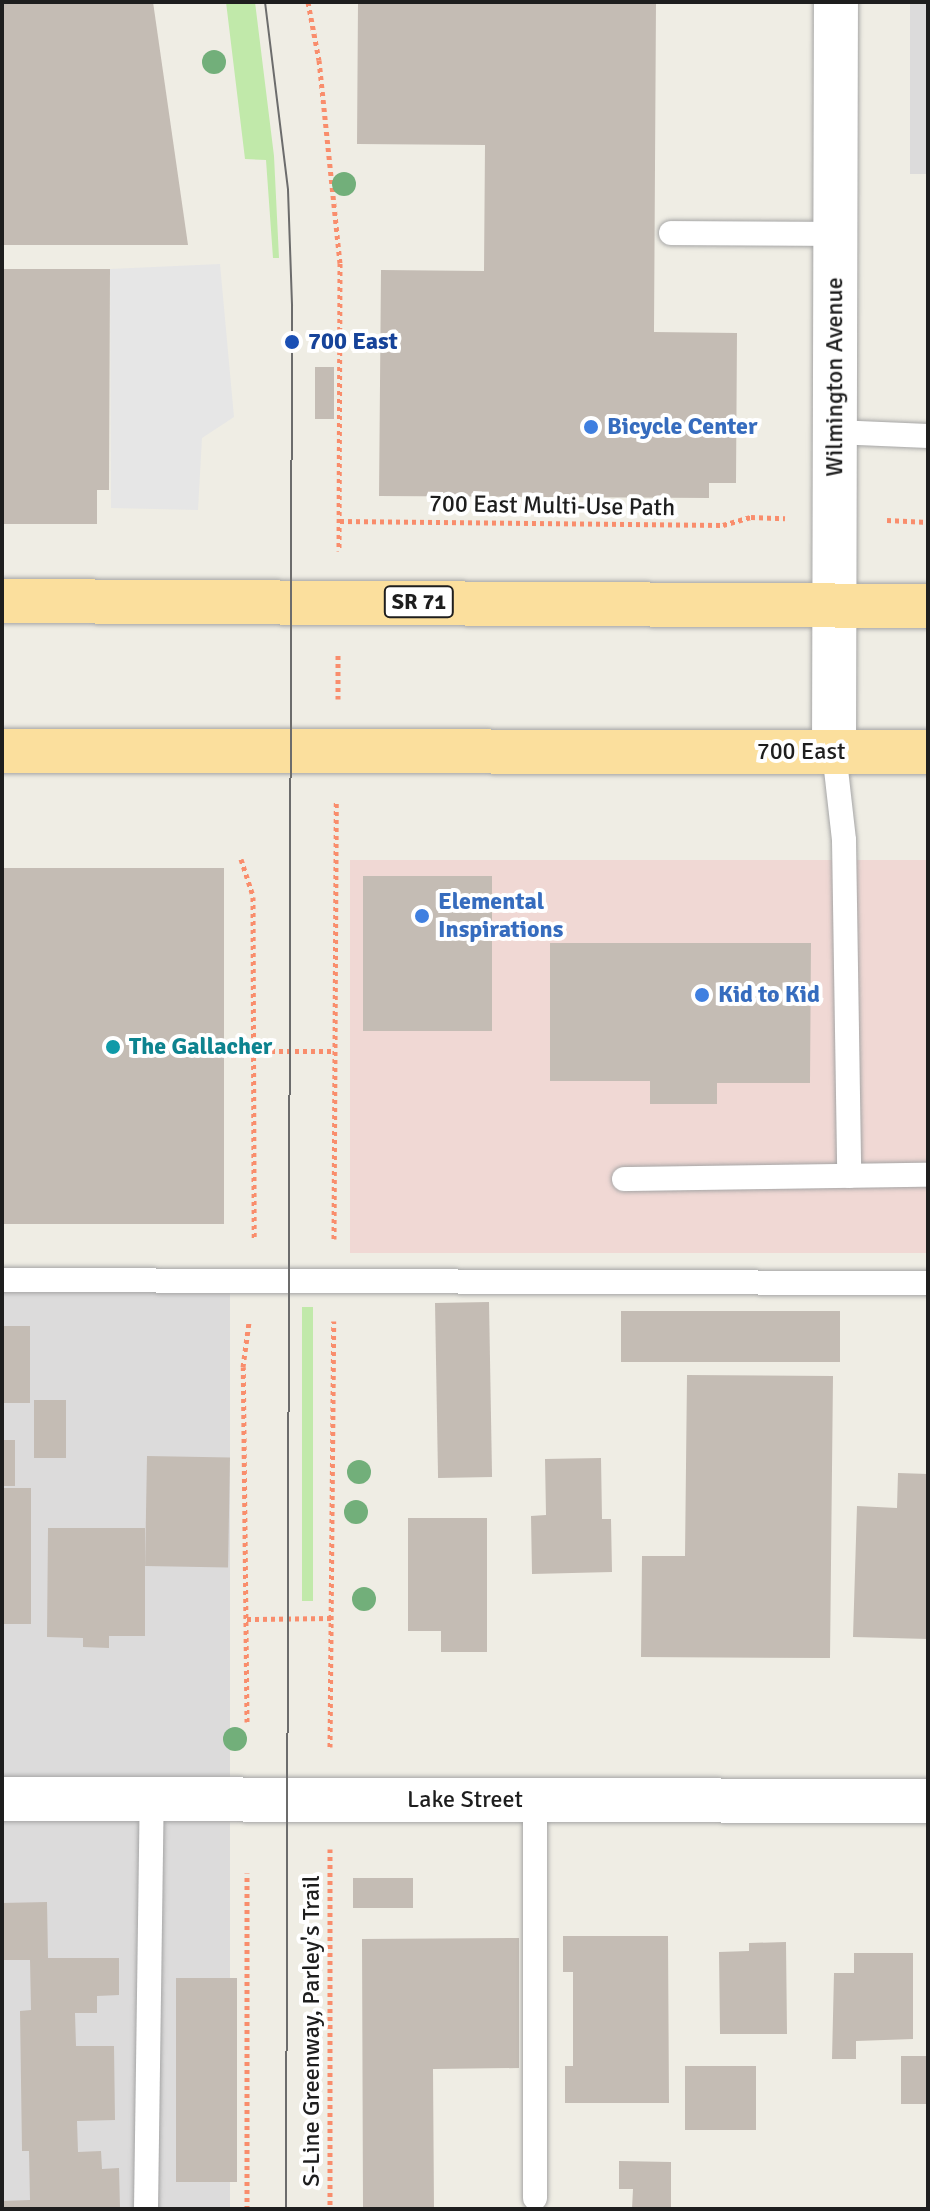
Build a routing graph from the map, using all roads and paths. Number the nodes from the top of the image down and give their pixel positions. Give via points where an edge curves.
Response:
1 (308, 2) edge
2 (836, 2) edge
3 (671, 233) dead end
4 (835, 234) junction
5 (835, 432) junction
6 (928, 436) edge
7 (763, 518) dead end
8 (884, 520) dead end
9 (340, 521) junction
10 (928, 522) edge
11 (340, 533) dead end
12 (2, 601) edge
13 (834, 606) junction
14 (928, 606) edge
15 (338, 662) dead end
16 (338, 689) dead end
17 (2, 751) edge
18 (834, 752) junction
19 (928, 752) edge
20 (255, 1051) dead end
21 (335, 1051) dead end
22 (928, 1175) edge
23 (849, 1176) junction
24 (624, 1179) dead end
25 (2, 1280) edge
26 (928, 1283) edge
27 (332, 1618) dead end
28 (247, 1619) dead end
29 (2, 1799) edge
30 (152, 1799) junction
31 (535, 1800) junction
32 (928, 1801) edge
33 (330, 1853) dead end
34 (247, 1873) dead end
35 (535, 2198) dead end
36 (146, 2209) edge
37 (247, 2209) edge
38 (330, 2209) edge

1 - 9 path via 340,263
2 - 4 street, Wilmington Avenue
3 - 4 lane
4 - 5 street, Wilmington Avenue
5 - 6 lane
5 - 13 street, Wilmington Avenue
7 - 9 path, 700 East Multi-Use Path via 723,525
8 - 10 path
9 - 11 path
12 - 13 main road, SR 71
13 - 14 main road, SR 71
13 - 18 street, Wilmington Avenue
15 - 16 path
17 - 18 main road, 700 East
18 - 19 main road, 700 East
18 - 23 lane via 844,840
20 - 21 path
22 - 23 lane
23 - 24 lane
25 - 26 lane
27 - 28 path
29 - 30 street, Lake Street
30 - 31 street, Lake Street
30 - 36 lane
31 - 32 street, Lake Street
31 - 35 lane
33 - 38 path, S-Line Greenway, Parley's Trail
34 - 37 path

